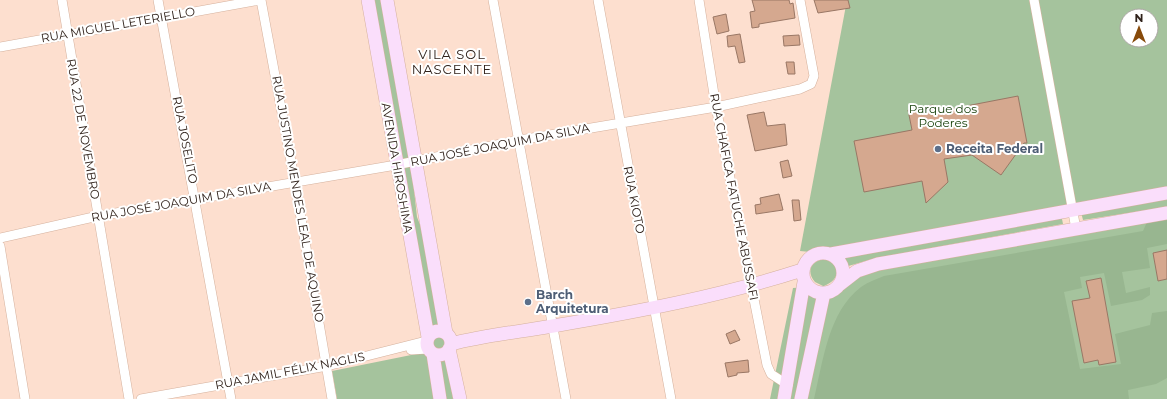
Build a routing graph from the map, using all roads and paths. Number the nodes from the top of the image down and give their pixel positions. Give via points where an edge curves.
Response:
1 (62, 0) edge
2 (158, 0) edge
3 (261, 0) edge
4 (368, 0) edge
5 (387, 0) edge
6 (493, 0) edge
7 (598, 0) edge
8 (699, 0) edge
9 (800, 0) edge
10 (1034, 0) edge
11 (161, 18) junction
12 (67, 34) junction
13 (0, 47) edge
14 (716, 107) junction
15 (619, 122) junction
16 (520, 140) junction
17 (417, 161) junction
18 (396, 165) junction
19 (295, 182) junction
20 (1167, 193) edge
21 (196, 200) junction
22 (1073, 210) junction
23 (1167, 213) edge
24 (98, 216) junction
25 (1076, 229) junction
26 (0, 238) edge
27 (0, 246) edge
28 (831, 254) junction
29 (803, 278) junction
30 (756, 284) junction
31 (839, 285) junction
32 (824, 293) junction
33 (654, 307) junction
34 (553, 326) junction
35 (449, 341) junction
36 (429, 345) junction
37 (327, 366) junction
38 (228, 384) junction
39 (788, 385) junction
40 (25, 399) edge
41 (129, 399) edge
42 (141, 399) edge
43 (231, 399) edge
44 (332, 399) edge
45 (440, 399) edge
46 (460, 399) edge
47 (566, 399) edge
48 (670, 399) edge
49 (784, 399) edge
50 (801, 399) edge

1 - 12 street, RUA 22 DE NOVEMBRO
2 - 11 street, RUA JOSELITO
3 - 11 street, RUA MIGUEL LETERIELLO
3 - 19 street, RUA JUSTINO MENDES LEAL DE AQUINO
4 - 18 main road, AVENIDA HIROSHIMA
5 - 17 main road, AVENIDA HIROSHIMA
6 - 16 street
7 - 15 street, RUA KIOTO
8 - 14 street, RUA CHAFICA FATUCHE ABUSSAFI
9 - 14 street, RUA JOSÉ JOAQUIM DA SILVA via 814,76 811,84 800,89
10 - 22 street
11 - 12 street, RUA MIGUEL LETERIELLO
11 - 21 street, RUA JOSELITO
12 - 13 street, RUA MIGUEL LETERIELLO
12 - 24 street, RUA 22 DE NOVEMBRO
14 - 15 street, RUA JOSÉ JOAQUIM DA SILVA
14 - 30 street, RUA CHAFICA FATUCHE ABUSSAFI
15 - 16 street, RUA JOSÉ JOAQUIM DA SILVA
15 - 33 street, RUA KIOTO
16 - 17 street, RUA JOSÉ JOAQUIM DA SILVA
16 - 34 street
17 - 18 street, RUA JOSÉ JOAQUIM DA SILVA
17 - 35 main road, AVENIDA HIROSHIMA
18 - 19 street, RUA JOSÉ JOAQUIM DA SILVA
18 - 36 main road, AVENIDA HIROSHIMA
19 - 21 street, RUA JOSÉ JOAQUIM DA SILVA
19 - 37 street, RUA JUSTINO MENDES LEAL DE AQUINO
20 - 22 main road
21 - 24 street, RUA JOSÉ JOAQUIM DA SILVA
21 - 38 street, RUA JOSELITO
22 - 25 street
22 - 28 main road
23 - 25 main road
24 - 26 street, RUA JOSÉ JOAQUIM DA SILVA
24 - 41 street, RUA 22 DE NOVEMBRO
25 - 31 main road via 878,264 857,271
27 - 40 street
28 - 29 main road via 816,253 804,263
28 - 31 main road via 842,264 843,279
29 - 30 main road
29 - 32 main road via 809,288
29 - 39 main road
30 - 33 main road
30 - 39 street, RUA CHAFICA FATUCHE ABUSSAFI via 767,365 771,374
31 - 32 main road
32 - 50 main road
33 - 34 main road
33 - 48 street, RUA KIOTO
34 - 35 main road
34 - 47 street
35 - 36 main road via 444,354
35 - 36 main road via 438,331
35 - 46 main road, AVENIDA HIROSHIMA
36 - 37 street, RUA JAMIL FÉLIX NAGLIS
36 - 45 main road, AVENIDA HIROSHIMA
37 - 38 street, RUA JAMIL FÉLIX NAGLIS
37 - 44 street, RUA JUSTINO MENDES LEAL DE AQUINO
38 - 42 street, RUA JAMIL FÉLIX NAGLIS
38 - 43 street, RUA JOSELITO
39 - 49 main road

